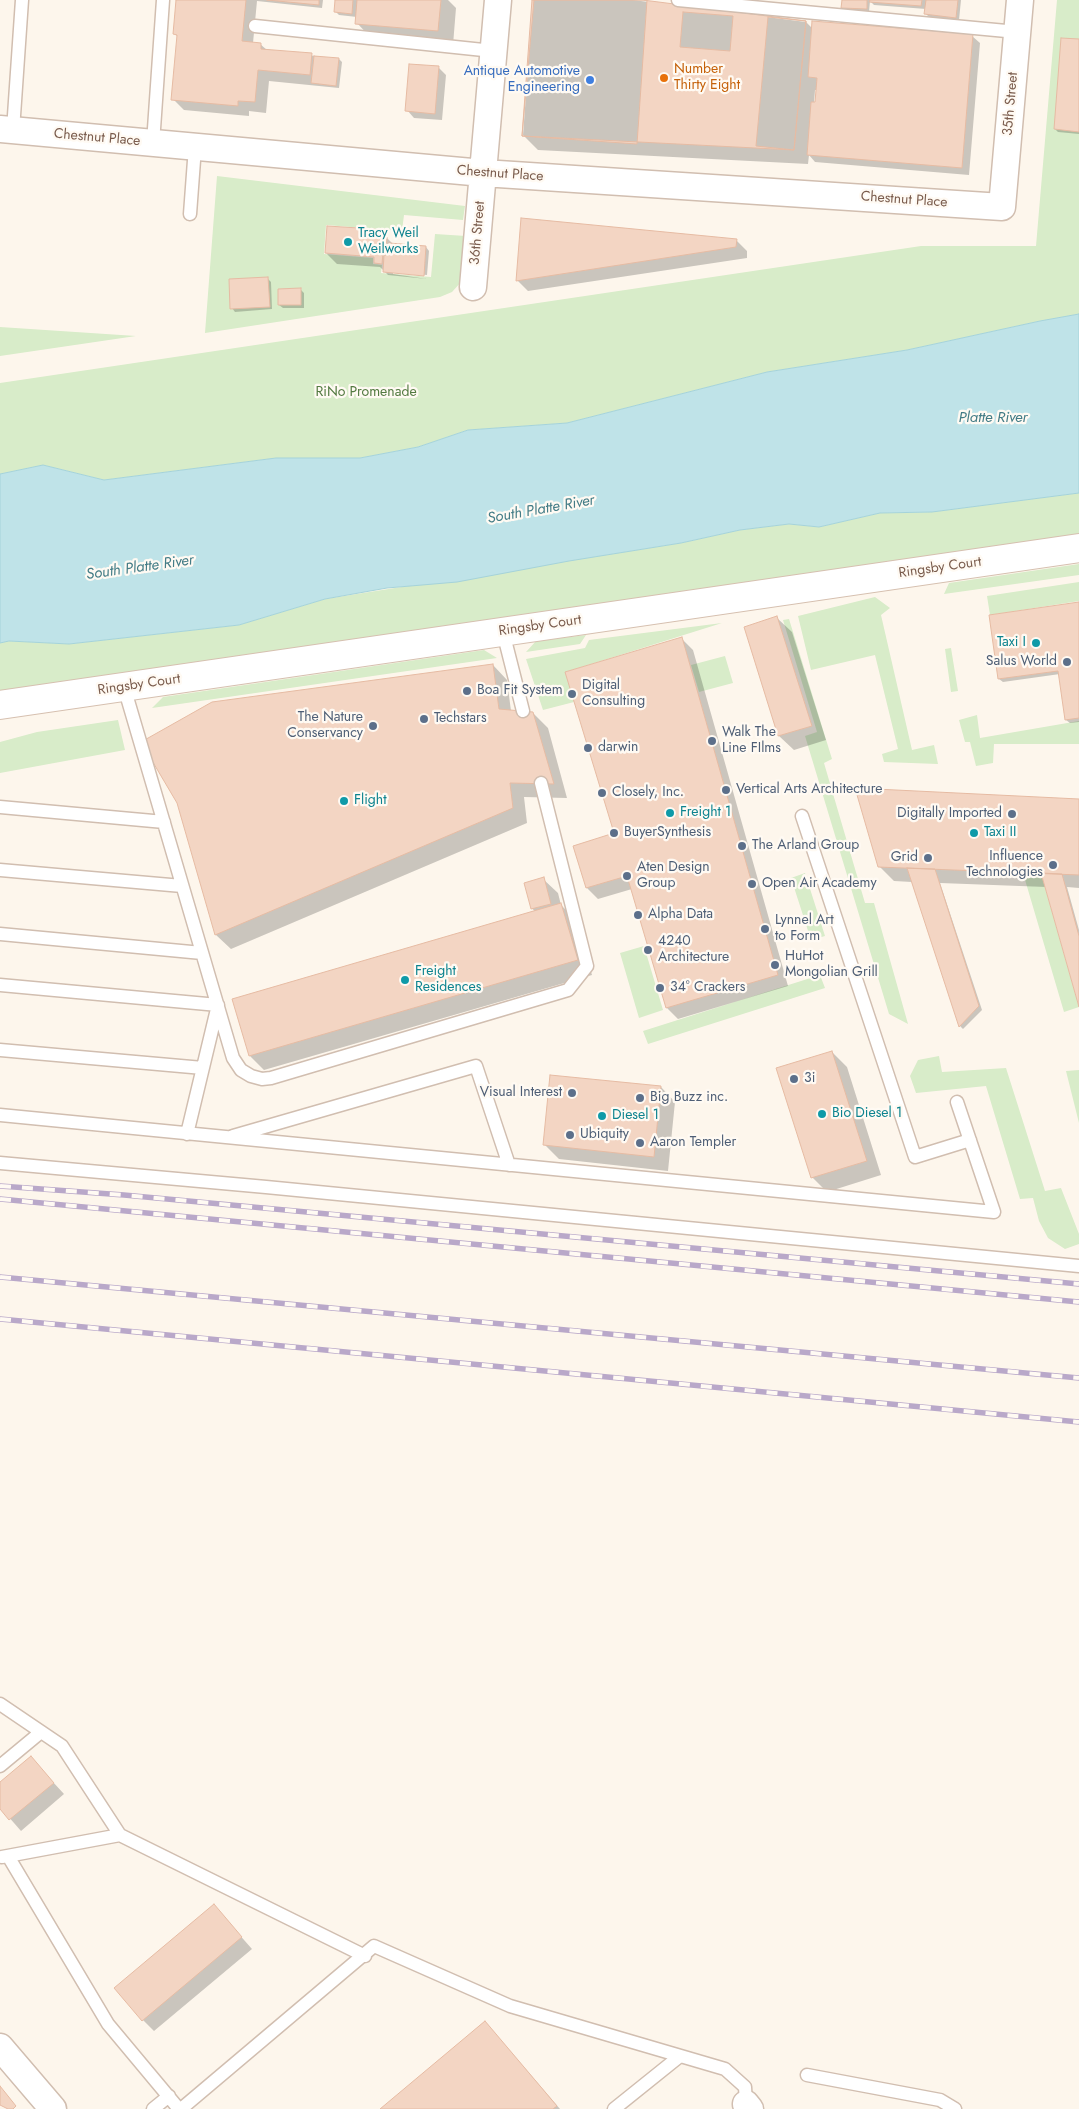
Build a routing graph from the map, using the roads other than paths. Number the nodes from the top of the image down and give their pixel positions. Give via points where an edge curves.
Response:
1 (22, 0) edge
2 (164, 0) edge
3 (498, 0) edge
4 (678, 0) edge
5 (1020, 0) edge
6 (808, 6) edge
7 (255, 26) dead end
8 (1017, 32) junction
9 (494, 51) junction
10 (6, 129) edge
11 (153, 143) junction
12 (195, 146) junction
13 (483, 173) junction
14 (1002, 207) joint
15 (190, 214) dead end
16 (473, 287) dead end
17 (1079, 548) edge
18 (503, 632) junction
19 (124, 687) junction
20 (0, 705) edge
21 (523, 711) dead end
22 (541, 783) dead end
23 (0, 807) edge
24 (802, 816) dead end
25 (164, 822) junction
26 (0, 870) edge
27 (182, 886) junction
28 (0, 934) edge
29 (202, 953) junction
30 (0, 985) edge
31 (218, 1005) junction
32 (0, 1050) edge
33 (203, 1068) junction
34 (957, 1102) dead end
35 (0, 1115) edge
36 (187, 1134) junction
37 (226, 1138) junction
38 (970, 1140) junction
39 (0, 1163) edge
40 (509, 1165) junction
41 (1079, 1266) edge
42 (0, 1704) edge
43 (40, 1732) junction
44 (0, 1766) edge
45 (120, 1834) junction
46 (4, 1857) edge
47 (365, 1956) junction
48 (0, 2047) edge
49 (680, 2056) junction
50 (807, 2075) dead end
51 (168, 2096) junction
52 (746, 2107) edge
53 (53, 2109) edge
54 (153, 2109) edge
55 (180, 2109) edge
56 (614, 2109) edge
57 (955, 2109) edge

1 - 10 lane
2 - 11 lane
3 - 9 street, 36th Street
4 - 6 lane
5 - 8 street, 35th Street
6 - 8 lane
7 - 9 lane
8 - 14 street, 35th Street
9 - 13 street, 36th Street
10 - 11 street, Chestnut Place
11 - 12 street, Chestnut Place
12 - 13 street, Chestnut Place
12 - 15 lane
13 - 14 street, Chestnut Place
13 - 16 street, 36th Street
17 - 18 street, Ringsby Court
18 - 19 street, Ringsby Court
18 - 21 lane
19 - 20 street, Ringsby Court
19 - 25 lane
22 - 31 lane via 587,966 568,990 262,1079 251,1076 236,1064
23 - 25 lane
24 - 38 lane via 915,1157
25 - 27 lane
26 - 27 lane
27 - 29 lane
28 - 29 lane
29 - 31 lane
30 - 31 lane
31 - 33 lane
32 - 33 lane
33 - 36 lane
34 - 38 lane
35 - 36 lane
36 - 37 lane
37 - 40 lane
37 - 40 lane via 476,1066
38 - 40 lane via 994,1212
39 - 41 lane
42 - 43 lane
43 - 44 lane
43 - 45 lane via 62,1746
45 - 46 lane
45 - 47 lane
46 - 51 lane via 108,2024
47 - 49 lane via 374,1946 510,2006
47 - 55 lane
48 - 53 street
49 - 52 lane via 725,2069 745,2087
49 - 56 lane
50 - 57 lane via 940,2100
51 - 54 lane
51 - 55 lane

